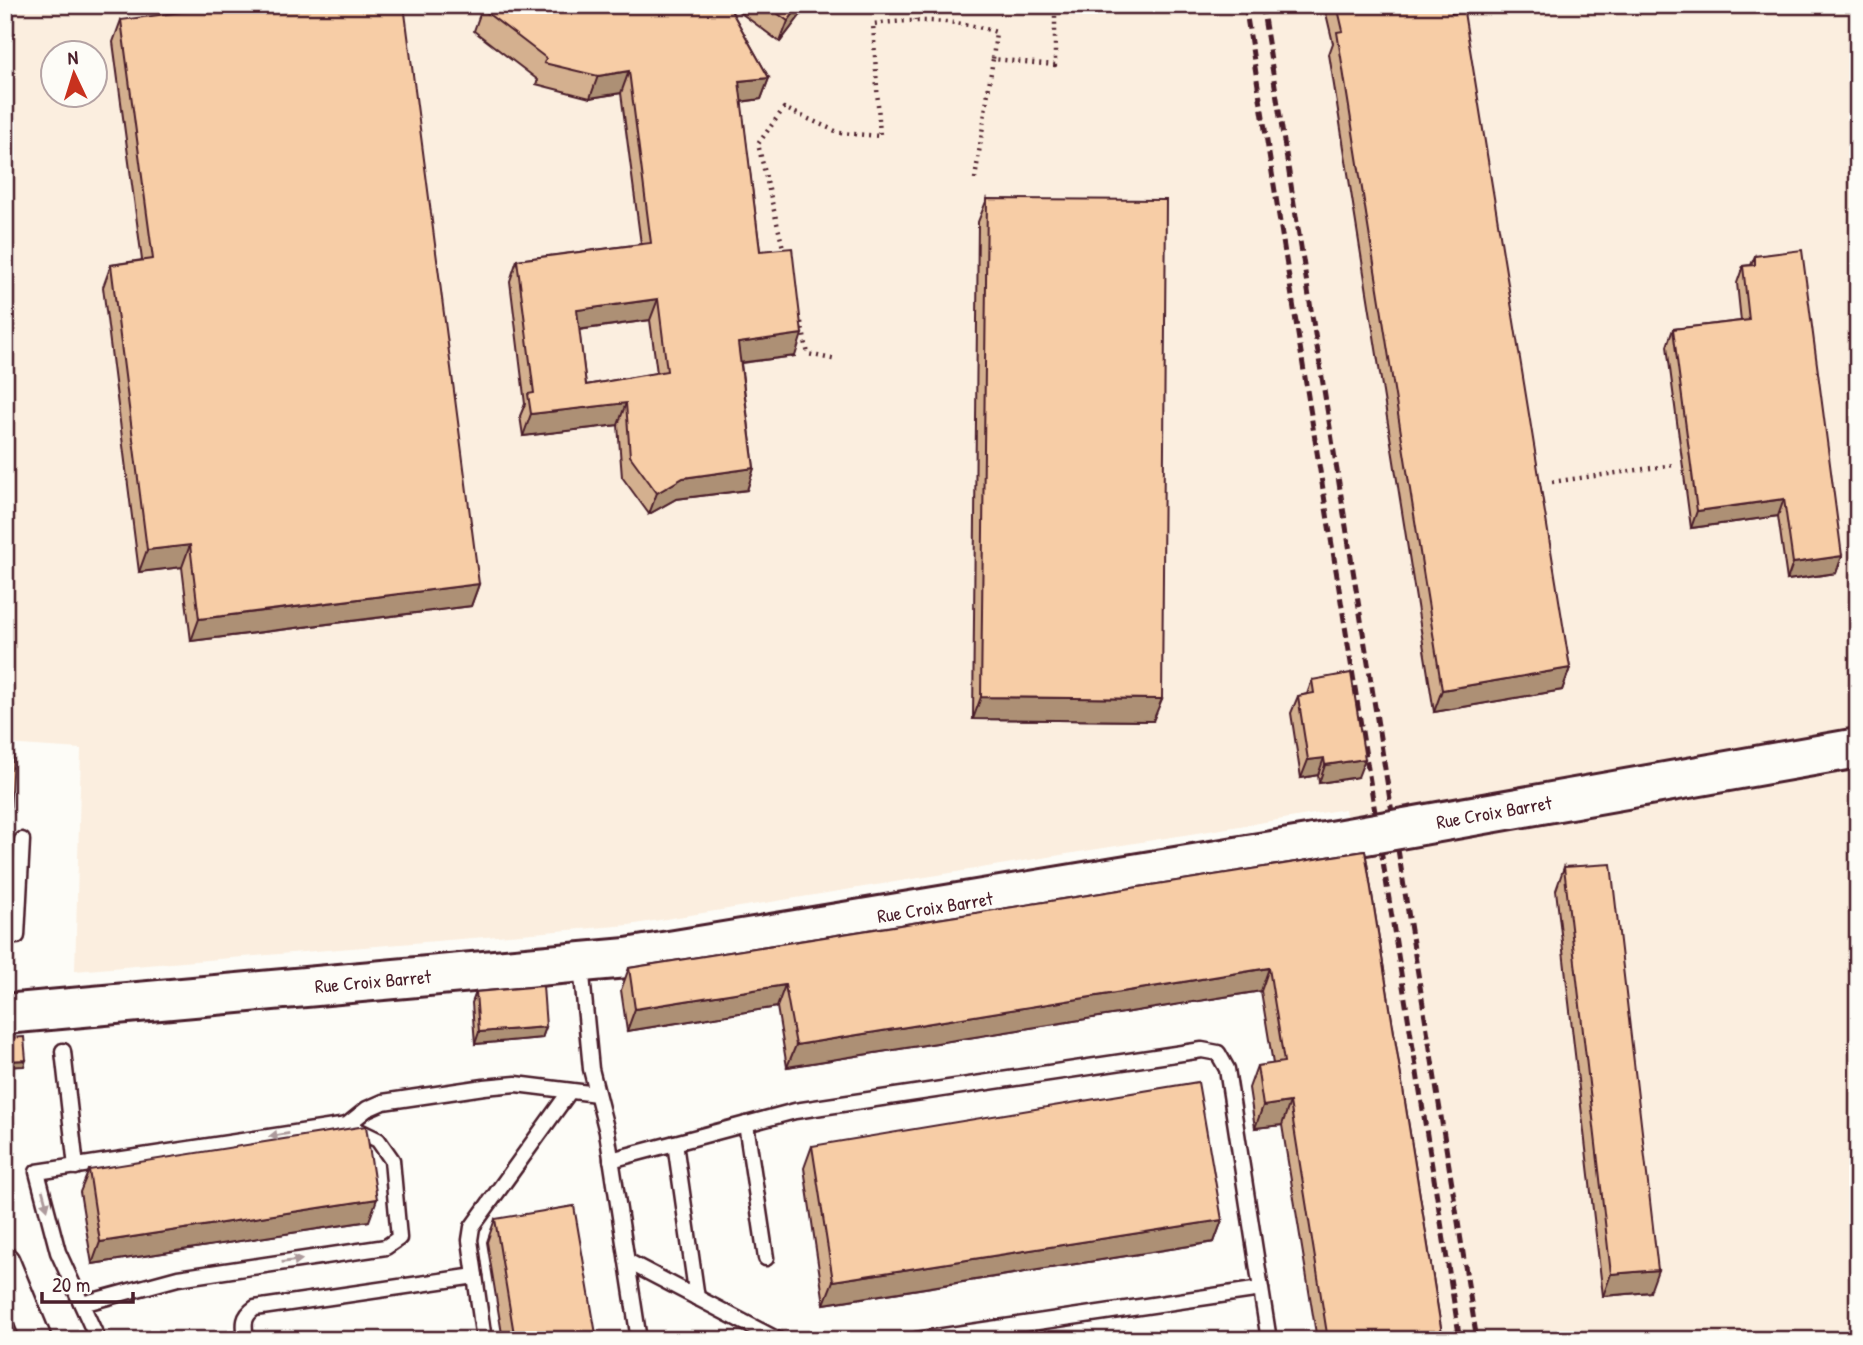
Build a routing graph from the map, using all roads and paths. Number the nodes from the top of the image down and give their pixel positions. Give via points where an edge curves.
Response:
1 (915, 5) edge
2 (1055, 5) edge
3 (916, 21) junction
4 (993, 59) junction
5 (975, 179) dead end
6 (786, 262) edge
7 (799, 315) edge
8 (837, 360) dead end
9 (1673, 465) dead end
10 (1552, 482) dead end
11 (1858, 748) edge
12 (22, 840) dead end
13 (5, 936) edge
14 (581, 962) junction
15 (5, 1014) edge
16 (63, 1051) dead end
17 (569, 1091) junction
18 (597, 1094) junction
19 (746, 1124) junction
20 (346, 1125) junction
21 (675, 1143) junction
22 (611, 1160) junction
23 (76, 1167) junction
24 (766, 1258) dead end
25 (627, 1261) junction
26 (5, 1262) edge
27 (475, 1276) junction
28 (1261, 1289) junction
29 (697, 1298) junction
30 (82, 1304) junction
31 (37, 1340) edge
32 (98, 1340) edge
33 (246, 1340) edge
34 (484, 1340) edge
35 (639, 1340) edge
36 (778, 1340) edge
37 (915, 1340) edge
38 (1269, 1340) edge

1 - 3 path
2 - 4 path via 1055,65
3 - 4 path via 961,23 996,32
3 - 6 path via 873,24 880,136 840,134 784,108 758,144
4 - 5 path
7 - 8 path via 808,354
9 - 10 path
11 - 14 street, Rue Croix Barret, bridge via 1314,844
12 - 13 lane via 17,936
14 - 15 street, Rue Croix Barret
14 - 18 lane
16 - 23 lane
17 - 18 lane
17 - 20 lane via 516,1084 383,1102
17 - 27 lane via 477,1217 470,1240
18 - 22 lane
19 - 21 lane
19 - 24 lane
19 - 28 lane via 795,1111 1202,1049 1218,1053 1227,1069
20 -> 23 lane
30 -> 20 lane via 178,1278 386,1247 399,1238 392,1160 378,1140
21 - 22 lane
21 - 29 lane
22 - 25 lane
23 -> 30 lane via 37,1172 58,1252
25 - 29 lane
25 - 35 lane
26 - 31 street
27 - 33 lane via 256,1308 247,1314
27 - 34 lane
28 - 37 lane
28 - 38 lane
29 - 36 lane
30 - 32 lane

